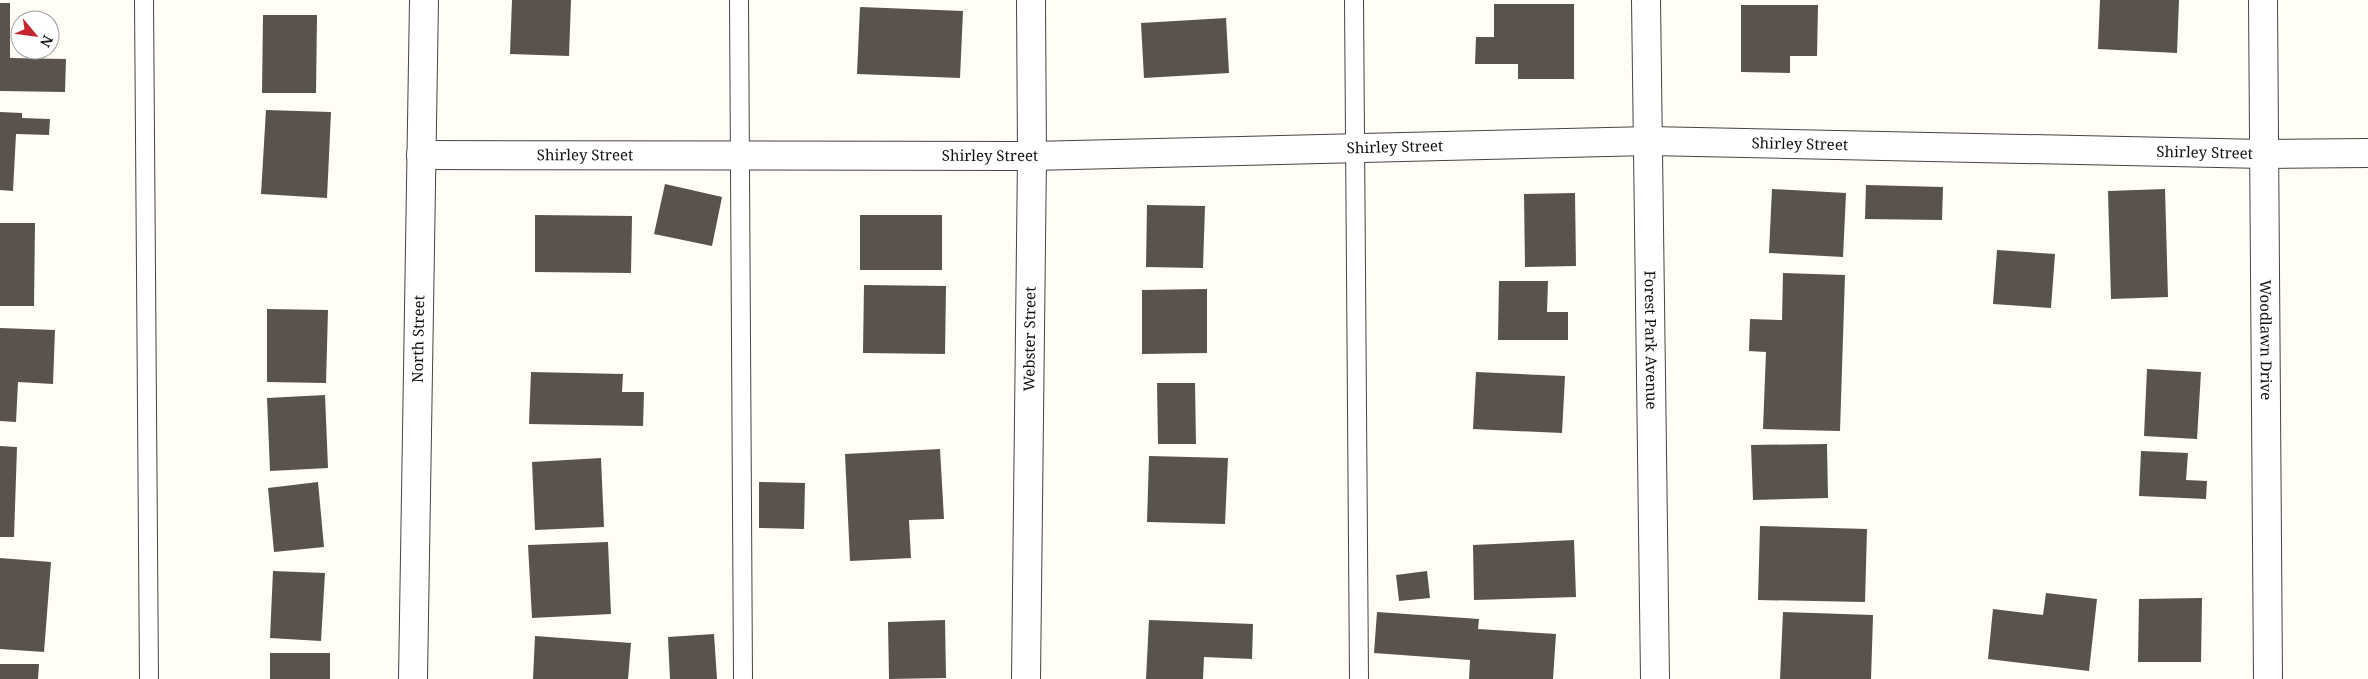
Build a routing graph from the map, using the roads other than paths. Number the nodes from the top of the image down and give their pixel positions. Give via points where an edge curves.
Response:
1 (144, 0) edge
2 (424, 0) edge
3 (739, 0) edge
4 (1031, 0) edge
5 (1354, 0) edge
6 (1646, 0) edge
7 (2263, 0) edge
8 (1649, 141) junction
9 (1356, 148) junction
10 (2368, 153) edge
11 (2264, 154) junction
12 (421, 155) junction
13 (741, 156) junction
14 (1032, 156) junction
15 (149, 679) edge
16 (413, 679) edge
17 (743, 679) edge
18 (1026, 679) edge
19 (1359, 679) edge
20 (1655, 679) edge
21 (2268, 679) edge

1 - 15 lane
2 - 12 street, North Street
3 - 13 lane
4 - 14 street, Webster Street
5 - 9 lane
6 - 8 street, Forest Park Avenue
7 - 11 street, Woodlawn Drive
8 - 9 street, Shirley Street
8 - 11 street, Shirley Street
8 - 20 street, Forest Park Avenue
9 - 14 street, Shirley Street
9 - 19 lane
10 - 11 street, Shirley Street
11 - 21 street, Woodlawn Drive
12 - 13 street, Shirley Street
12 - 16 street, North Street
13 - 14 street, Shirley Street
13 - 17 lane
14 - 18 street, Webster Street

